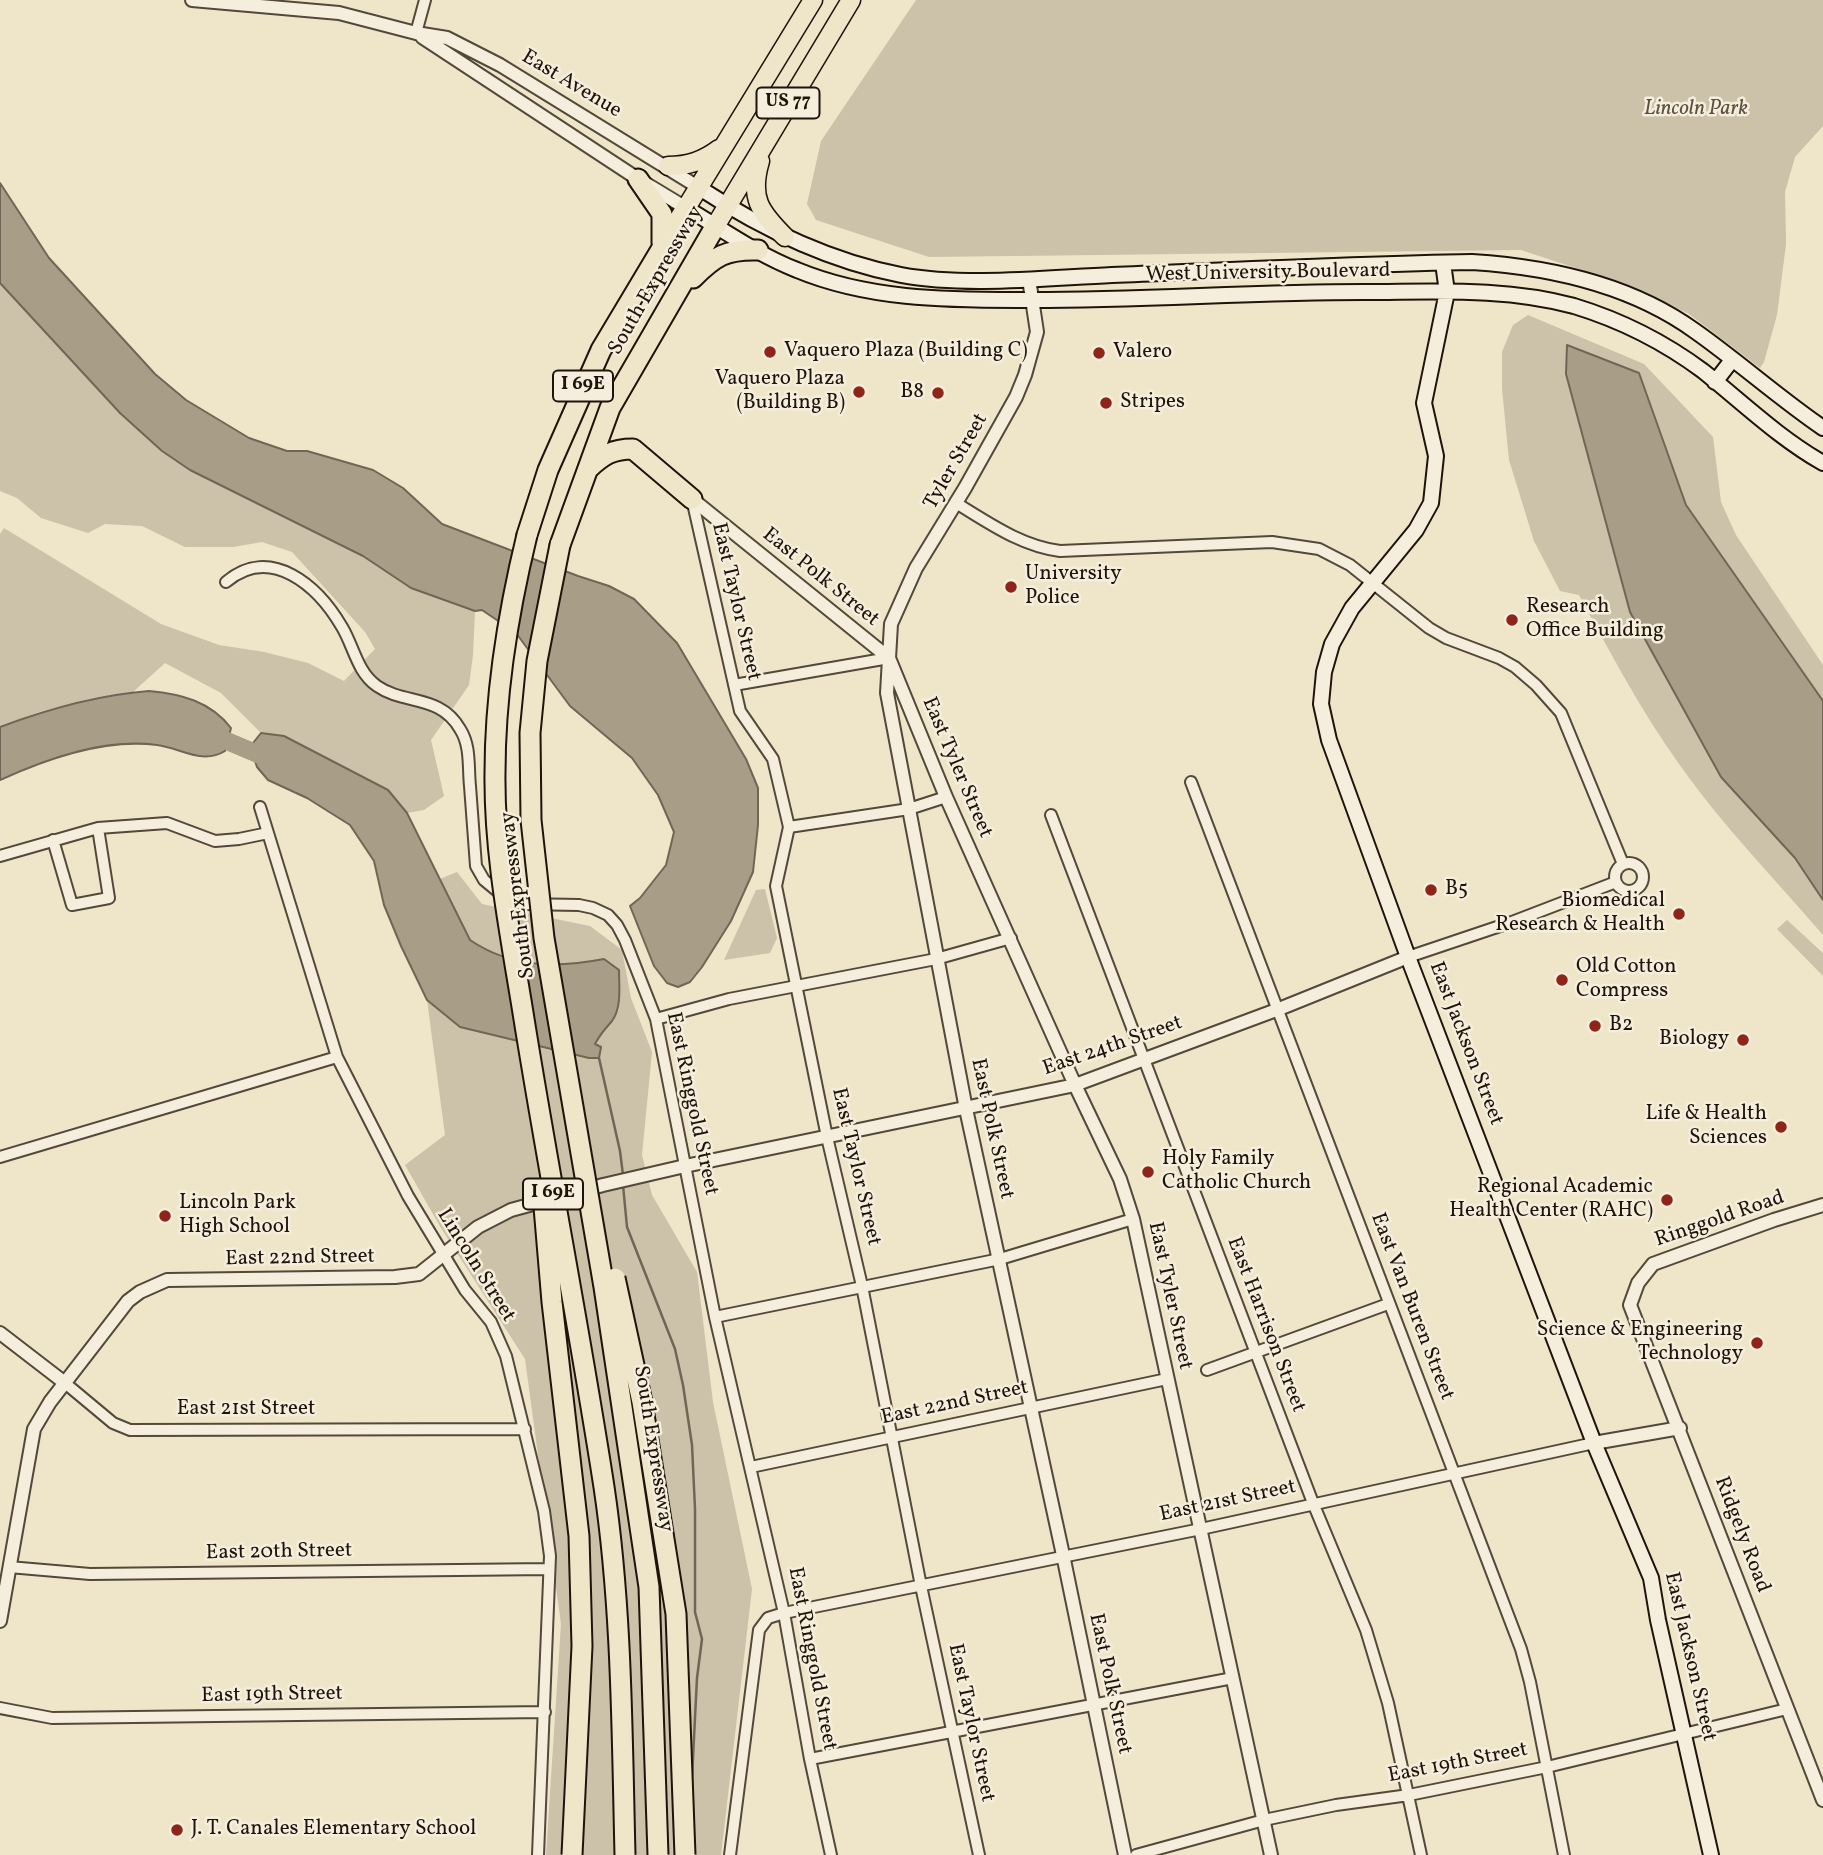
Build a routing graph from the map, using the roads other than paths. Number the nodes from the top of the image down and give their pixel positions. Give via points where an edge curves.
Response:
1 (192, 0) edge
2 (425, 0) edge
3 (813, 0) edge
4 (851, 0) edge
5 (220, 1) edge
6 (416, 33) junction
7 (772, 130) junction
8 (722, 147) junction
9 (668, 166) junction
10 (638, 179) junction
11 (698, 187) junction
12 (727, 206) junction
13 (686, 208) junction
14 (716, 225) junction
15 (785, 237) junction
16 (661, 248) junction
17 (758, 250) junction
18 (1444, 263) junction
19 (1029, 279) junction
20 (1447, 292) junction
21 (672, 299) junction
22 (1032, 300) junction
23 (1732, 360) junction
24 (1715, 382) junction
25 (1823, 429) edge
26 (1823, 463) edge
27 (585, 472) junction
28 (692, 499) junction
29 (956, 503) junction
30 (226, 582) dead end
31 (1372, 584) junction
32 (889, 658) junction
33 (734, 685) junction
34 (1191, 782) dead end
35 (946, 797) junction
36 (260, 807) dead end
37 (909, 809) junction
38 (1051, 815) dead end
39 (789, 827) junction
40 (98, 828) junction
41 (268, 833) junction
42 (53, 840) junction
43 (0, 856) edge
44 (1623, 864) junction
45 (1616, 882) junction
46 (1011, 938) junction
47 (1408, 957) junction
48 (936, 959) junction
49 (796, 987) junction
50 (1279, 1009) junction
51 (656, 1019) junction
52 (563, 1044) junction
53 (337, 1057) junction
54 (1142, 1058) junction
55 (534, 1084) junction
56 (1075, 1085) junction
57 (966, 1109) junction
58 (827, 1138) junction
59 (0, 1157) edge
60 (684, 1166) junction
61 (603, 1185) joint
62 (1823, 1205) edge
63 (1133, 1219) junction
64 (443, 1256) junction
65 (1000, 1259) junction
66 (1638, 1283) joint
67 (862, 1286) junction
68 (1388, 1304) junction
69 (715, 1317) junction
70 (0, 1333) edge
71 (1256, 1351) junction
72 (1207, 1370) dead end
73 (1167, 1379) junction
74 (65, 1383) junction
75 (1030, 1408) junction
76 (1680, 1428) junction
77 (525, 1429) junction
78 (891, 1438) junction
79 (1594, 1443) junction
80 (751, 1467) junction
81 (1455, 1474) junction
82 (1313, 1503) junction
83 (1201, 1529) junction
84 (1063, 1555) junction
85 (9, 1567) junction
86 (549, 1569) junction
87 (921, 1587) junction
88 (784, 1612) junction
89 (0, 1621) edge
90 (1233, 1678) junction
91 (1094, 1705) junction
92 (0, 1708) edge
93 (1787, 1709) junction
94 (545, 1712) junction
95 (953, 1733) junction
96 (1686, 1735) junction
97 (810, 1759) junction
98 (1547, 1767) junction
99 (1409, 1795) junction
100 (1823, 1800) edge
101 (1264, 1820) junction
102 (538, 1855) edge
103 (572, 1855) edge
104 (625, 1855) edge
105 (658, 1855) edge
106 (685, 1855) edge
107 (730, 1855) edge
108 (831, 1855) edge
109 (979, 1855) edge
110 (1125, 1855) edge
111 (1136, 1855) edge
112 (1271, 1855) edge
113 (1421, 1855) edge
114 (1564, 1855) edge
115 (1712, 1855) edge

1 - 5 street, East Avenue
2 - 6 street
3 - 8 highway, South Expressway / US 77
4 - 7 highway, South Expressway / US 77
5 - 6 street, East Avenue via 339,13
6 - 9 street, East Avenue via 447,38 500,65
6 - 10 street, East Avenue
7 - 12 highway, South Expressway / US 77
7 - 15 highway via 759,164 755,196 759,208
8 - 9 highway via 685,166
8 - 11 highway, South Expressway / US 77
9 - 11 street, East Avenue
10 - 13 street, East Avenue
10 - 16 highway via 662,214
11 - 12 main road, West University Boulevard
11 - 13 highway, South Expressway / US 77
12 - 14 highway, South Expressway / US 77
12 - 15 main road, West University Boulevard
13 - 14 main road, West University Boulevard
13 - 16 highway, South Expressway / I 69E
14 - 17 main road, West University Boulevard
14 - 21 highway, South Expressway / I 69E
15 - 19 main road, West University Boulevard via 901,275
16 - 55 highway, South Expressway / I 69E, bridge via 584,384 548,470 527,535 503,650 495,774 500,867
17 - 21 highway via 726,253 712,260
17 - 22 main road, West University Boulevard via 796,270 867,290 931,300
18 - 19 main road, West University Boulevard
18 - 20 main road, East Jackson Street
18 - 23 main road, West University Boulevard via 1521,265 1596,283 1661,310
19 - 22 street, Tyler Street
20 - 22 main road, West University Boulevard
20 - 24 main road, West University Boulevard via 1543,299 1606,317 1669,348
20 - 31 main road, East Jackson Street via 1424,403 1436,456 1431,503 1416,530
21 - 27 highway, South Expressway / I 69E via 611,408
22 - 29 street, Tyler Street via 1037,332 1025,375
23 - 24 main road
23 - 25 main road, West University Boulevard
24 - 26 main road, West University Boulevard via 1774,431
27 - 28 highway via 605,453 633,449
27 - 52 highway, South Expressway / I 69E, bridge via 560,545 537,661 530,774 538,897
28 - 32 street, East Polk Street
28 - 33 street, East Taylor Street
29 - 31 street via 1009,535 1045,549 1272,542 1320,549
29 - 32 street, Tyler Street via 916,568 891,624
30 - 51 street, East Ringgold Street via 247,568 284,570 323,601 368,678 389,692 423,701 452,718 469,754 477,866 484,880 507,899 522,904 579,905 608,915 625,940
31 - 44 street via 1446,638 1499,658 1536,685 1561,713
31 - 47 main road, East Jackson Street via 1332,643 1321,704 1329,740
32 - 33 street
32 - 35 street, East Tyler Street
32 - 37 street, East Polk Street via 887,693
33 - 39 street, East Taylor Street via 740,711 773,759
34 - 50 street, East Van Buren Street
35 - 37 street
35 - 46 street, East Tyler Street
36 - 41 street, Lincoln Street
37 - 39 street
37 - 48 street, East Polk Street
38 - 54 street, East Harrison Street
39 - 49 street, East Taylor Street via 776,886
40 - 41 street via 167,823 215,841
40 - 42 street
40 - 42 street via 109,898 72,905
41 - 53 street, Lincoln Street
42 - 43 street
44 - 45 street via 1616,872
44 - 45 street via 1636,864 1643,879 1630,891
45 - 47 street, East 24th Street
46 - 48 street
46 - 56 street, East Tyler Street
47 - 50 street, East 24th Street
47 - 79 main road, East Jackson Street
48 - 49 street
48 - 57 street, East Polk Street
49 - 51 street
49 - 58 street, East Taylor Street
50 - 54 street, East 24th Street
50 - 68 street, East Van Buren Street
51 - 60 street, East Ringgold Street
52 - 105 highway, South Expressway / I 69E, bridge via 647,1573
52 - 106 highway, bridge via 642,1402 672,1587
53 - 59 street
53 - 64 street, Lincoln Street
54 - 56 street, East 24th Street
54 - 71 street, East Harrison Street
55 - 103 highway, bridge via 552,1303 579,1536 582,1646
55 - 104 highway, South Expressway / I 69E, bridge via 604,1490 614,1585
56 - 57 street, East 24th Street
56 - 63 street, East Tyler Street via 1121,1179
57 - 58 street, East 24th Street
57 - 65 street, East Polk Street
58 - 60 street, East 24th Street
58 - 67 street, East Taylor Street
60 - 61 street, East 24th Street
60 - 69 street, East Ringgold Street
61 - 64 street, East 22nd Street via 510,1210 478,1227
62 - 66 street, Ringgold Road via 1653,1264
63 - 65 street
63 - 73 street, East Tyler Street
64 - 74 street, East 22nd Street via 419,1275 395,1278 167,1280 128,1301
64 - 77 street, Lincoln Street via 491,1322 506,1356
65 - 67 street
65 - 75 street, East Polk Street
66 - 76 street, Ridgely Road via 1630,1304
67 - 69 street
67 - 78 street, East Taylor Street
68 - 71 street
68 - 81 street, East Van Buren Street
69 - 80 street, East Ringgold Street
70 - 74 street, East 21st Street
71 - 72 street
71 - 82 street, East Harrison Street
73 - 75 street, East 22nd Street
73 - 83 street, East Tyler Street
74 - 77 street, East 21st Street via 113,1423 130,1430
74 - 85 street via 34,1429
75 - 78 street, East 22nd Street
75 - 84 street, East Polk Street
76 - 79 street, East 21st Street
76 - 93 street, Ridgely Road
77 - 86 street, Lincoln Street via 544,1511
78 - 80 street, East 22nd Street
78 - 87 street, East Taylor Street
79 - 81 street, East 21st Street
79 - 96 main road, East Jackson Street via 1651,1578
80 - 88 street, East Ringgold Street
81 - 82 street, East 21st Street
81 - 98 street, East Van Buren Street via 1521,1650
82 - 83 street, East 21st Street
82 - 99 street, East Harrison Street via 1366,1630
83 - 84 street, East 21st Street
83 - 90 street, East Tyler Street
84 - 87 street, East 21st Street
84 - 91 street, East Polk Street
85 - 86 street, East 20th Street via 90,1574
85 - 89 street
86 - 94 street, Lincoln Street
87 - 88 street, East 21st Street
87 - 95 street, East Taylor Street
88 - 97 street, East Ringgold Street
88 - 107 street via 768,1618 759,1630
90 - 91 street
90 - 101 street, East Tyler Street
91 - 95 street
91 - 110 street, East Polk Street
92 - 94 street, East 19th Street via 52,1718
93 - 96 street, East 19th Street
93 - 100 street, Ridgely Road
94 - 102 street, Lincoln Street
95 - 97 street
95 - 109 street, East Taylor Street
96 - 98 street, East 19th Street
96 - 115 main road, East Jackson Street
97 - 108 street, East Ringgold Street
98 - 99 street, East 19th Street
98 - 114 street, East Van Buren Street
99 - 101 street, East 19th Street
99 - 113 street, East Harrison Street
101 - 111 street, East 19th Street
101 - 112 street, East Tyler Street

